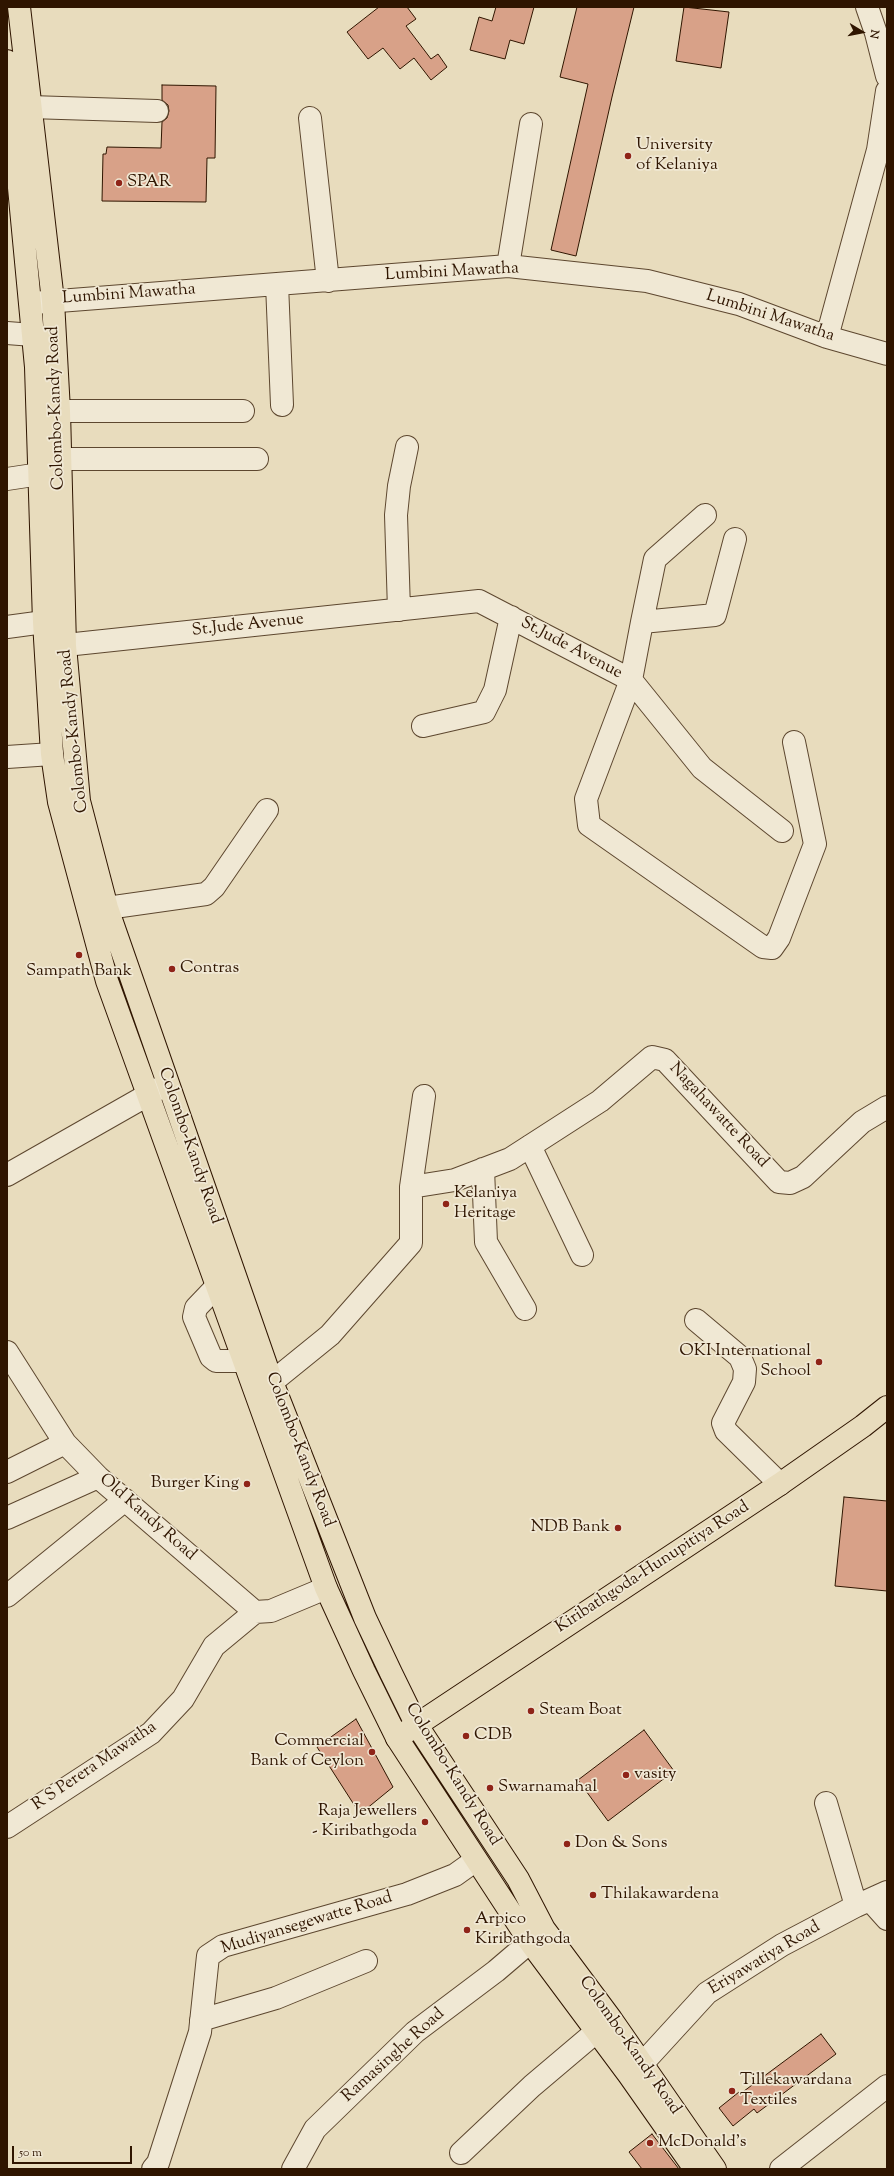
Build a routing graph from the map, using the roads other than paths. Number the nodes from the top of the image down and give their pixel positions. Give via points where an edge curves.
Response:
1 (19, 7) edge
2 (867, 7) edge
3 (7, 61) edge
4 (887, 76) edge
5 (887, 92) edge
6 (30, 107) junction
7 (157, 111) dead end
8 (310, 118) dead end
9 (531, 124) dead end
10 (508, 266) junction
11 (328, 281) junction
12 (277, 284) junction
13 (53, 301) junction
14 (31, 303) junction
15 (7, 333) edge
16 (33, 335) junction
17 (827, 337) junction
18 (887, 354) edge
19 (282, 405) dead end
20 (59, 411) junction
21 (243, 411) dead end
22 (407, 447) dead end
23 (257, 458) dead end
24 (60, 459) junction
25 (40, 474) junction
26 (7, 479) edge
27 (705, 515) dead end
28 (735, 539) dead end
29 (399, 610) junction
30 (510, 617) junction
31 (44, 622) junction
32 (642, 622) junction
33 (7, 627) edge
34 (55, 647) junction
35 (631, 680) junction
36 (423, 726) dead end
37 (794, 742) dead end
38 (52, 754) junction
39 (7, 757) edge
40 (267, 810) dead end
41 (782, 831) dead end
42 (107, 908) junction
43 (167, 1084) junction
44 (148, 1094) junction
45 (424, 1096) dead end
46 (887, 1107) edge
47 (530, 1146) junction
48 (483, 1170) junction
49 (7, 1175) edge
50 (411, 1187) junction
51 (582, 1255) dead end
52 (217, 1286) junction
53 (525, 1309) dead end
54 (696, 1320) dead end
55 (244, 1361) junction
56 (9, 1362) edge
57 (264, 1387) junction
58 (887, 1407) edge
59 (65, 1443) junction
60 (7, 1472) edge
61 (98, 1477) junction
62 (780, 1484) junction
63 (125, 1500) junction
64 (7, 1518) edge
65 (326, 1588) junction
66 (7, 1596) edge
67 (255, 1612) junction
68 (416, 1724) junction
69 (397, 1738) junction
70 (826, 1803) dead end
71 (7, 1827) edge
72 (476, 1860) junction
73 (871, 1899) edge
74 (887, 1919) edge
75 (530, 1942) junction
76 (366, 1961) dead end
77 (201, 2020) junction
78 (597, 2031) junction
79 (636, 2070) junction
80 (887, 2086) edge
81 (461, 2153) dead end
82 (154, 2169) edge
83 (293, 2169) edge
84 (695, 2169) edge
85 (716, 2169) edge
86 (781, 2169) edge

1 - 6 main road, Colombo-Kandy Road
2 - 4 street
3 - 14 main road, Colombo-Kandy Road
5 - 17 street via 878,150
6 - 7 street
6 - 13 main road, Colombo-Kandy Road
8 - 11 street
9 - 10 street
10 - 11 street, Lumbini Mawatha
10 - 17 street, Lumbini Mawatha via 647,281 739,304
11 - 12 street, Lumbini Mawatha
12 - 13 street, Lumbini Mawatha
12 - 19 street
13 - 14 street, Lumbini Mawatha
13 - 20 main road, Colombo-Kandy Road
14 - 16 main road, Colombo-Kandy Road
15 - 16 street
16 - 25 main road, Colombo-Kandy Road
17 - 18 street, Lumbini Mawatha
20 - 21 street
20 - 24 main road, Colombo-Kandy Road
22 - 29 street via 396,515
23 - 24 street
24 - 34 main road, Colombo-Kandy Road
25 - 26 street
25 - 31 main road, Colombo-Kandy Road
27 - 32 street via 655,559
28 - 32 street via 715,615
29 - 30 street, St.Jude Avenue via 479,601
29 - 34 street, St.Jude Avenue
30 - 35 street, St.Jude Avenue
30 - 36 street via 495,690 484,712
31 - 33 street
31 - 34 main road, Colombo-Kandy Road
32 - 35 street
34 - 38 main road, Colombo-Kandy Road
34 - 42 main road, Colombo-Kandy Road via 80,801
35 - 37 street, St.Jude Avenue via 586,799 589,825 763,947 772,948 779,938 815,844
35 - 41 street via 702,768
38 - 39 street
38 - 44 main road, Colombo-Kandy Road via 59,802 73,860 107,981
40 - 42 street via 214,887 206,894
42 - 43 main road, Colombo-Kandy Road
43 - 44 street
43 - 57 main road, Colombo-Kandy Road
44 - 49 street
44 - 52 main road, Colombo-Kandy Road
45 - 50 street
46 - 47 street, Nagahawatte Road via 862,1122 802,1177 790,1183 779,1182 665,1060 652,1057 600,1101
47 - 48 street, Nagahawatte Road via 510,1159
47 - 51 street
48 - 50 street, Nagahawatte Road via 455,1180
48 - 53 street via 486,1242
50 - 57 street via 411,1243 406,1250 330,1335
52 - 55 main road, Colombo-Kandy Road
52 - 55 street via 196,1308 194,1316 211,1358 216,1361
54 - 62 street via 740,1356 745,1369 744,1382 723,1423 726,1431
55 - 57 main road, Colombo-Kandy Road
56 - 59 street, Old Kandy Road
57 - 65 main road, Colombo-Kandy Road
57 - 68 main road, Colombo-Kandy Road via 365,1618
58 - 62 main road, Kiribathgoda-Hunupitiya Road
59 - 60 street
59 - 61 street, Old Kandy Road
61 - 63 street, Old Kandy Road
61 - 64 street
62 - 68 main road, Kiribathgoda-Hunupitiya Road
63 - 66 street
63 - 67 street, Old Kandy Road
65 - 67 street via 271,1611
65 - 69 main road, Colombo-Kandy Road
67 - 71 street, R S Perera Mawatha via 214,1646 183,1699 152,1733
68 - 69 main road, Kiribathgoda-Hunupitiya Road
68 - 79 main road, Colombo-Kandy Road via 518,1879 544,1929
69 - 72 main road, Colombo-Kandy Road
70 - 73 street
72 - 75 main road, Colombo-Kandy Road
72 - 77 street, Mudiyansegewatte Road via 455,1875 407,1894 222,1946 208,1956
73 - 74 street
73 - 79 street, Eriyawatiya Road via 782,1945 707,1993
75 - 78 main road, Colombo-Kandy Road
75 - 83 street, Ramasinghe Road via 416,2032 382,2064 315,2129
76 - 77 street via 276,1998
77 - 82 street, Mudiyansegewatte Road via 200,2032
78 - 79 main road, Colombo-Kandy Road
78 - 81 street via 532,2086
79 - 84 main road, Colombo-Kandy Road
79 - 85 main road, Colombo-Kandy Road
80 - 86 street

